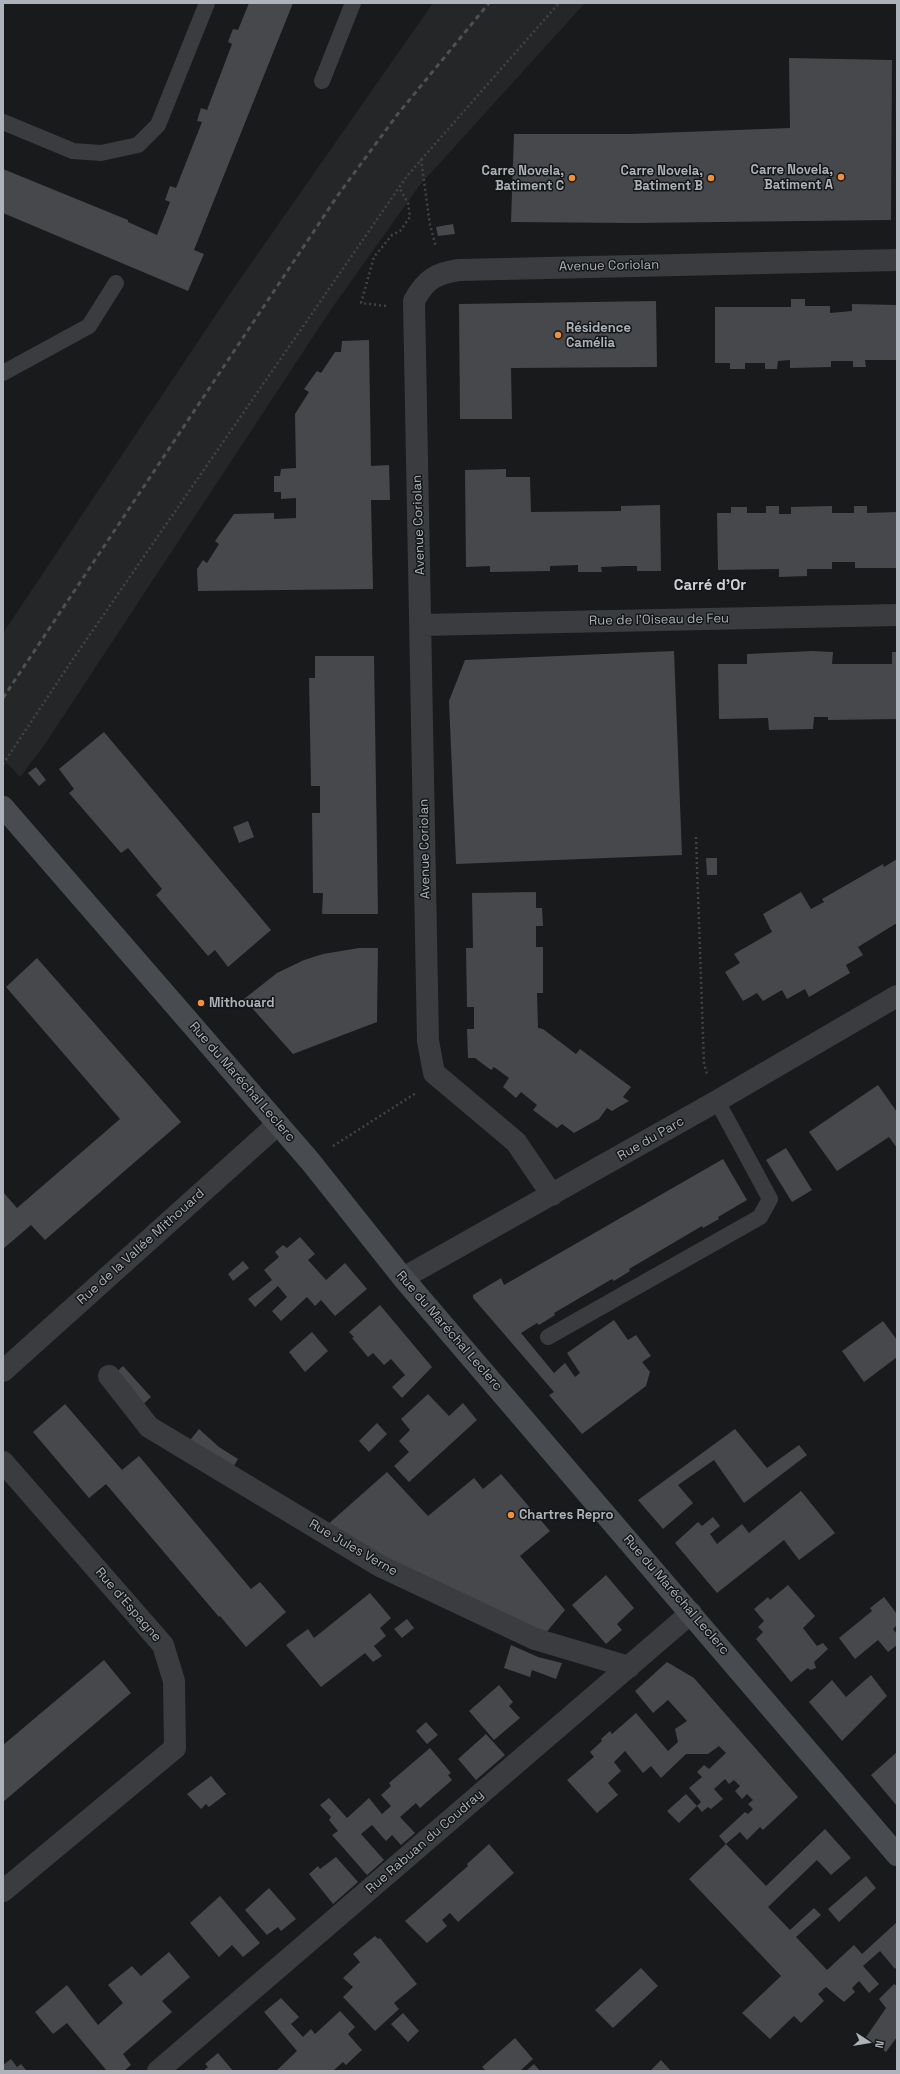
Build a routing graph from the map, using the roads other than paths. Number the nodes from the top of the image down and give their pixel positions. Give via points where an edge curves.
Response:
1 (207, 3) edge
2 (353, 3) edge
3 (322, 81) dead end
4 (3, 122) edge
5 (897, 260) edge
6 (116, 283) dead end
7 (3, 373) edge
8 (897, 615) edge
9 (421, 625) junction
10 (3, 807) edge
11 (897, 996) edge
12 (717, 1101) junction
13 (278, 1124) junction
14 (552, 1195) junction
15 (403, 1278) junction
16 (548, 1337) dead end
17 (3, 1371) edge
18 (109, 1376) dead end
19 (3, 1462) edge
20 (691, 1612) junction
21 (629, 1667) junction
22 (897, 1854) edge
23 (3, 1891) edge
24 (158, 2071) edge

1 - 4 lane via 158,125 138,145 101,153 72,151
2 - 3 lane
5 - 9 street, Avenue Coriolan via 459,270 434,276 419,291 414,301
6 - 7 lane via 89,326
8 - 9 street, Rue de l'Oiseau de Feu
9 - 14 street, Avenue Coriolan via 428,1041 434,1073 516,1142
10 - 13 main road, Rue du Maréchal Leclerc
11 - 12 street, Rue du Parc
12 - 14 street, Rue du Parc
12 - 16 lane via 770,1199 760,1217
13 - 15 main road, Rue du Maréchal Leclerc
13 - 17 street, Rue de la Vallée Mithouard
14 - 15 street, Rue du Parc
15 - 20 main road, Rue du Maréchal Leclerc
18 - 21 street, Rue Jules Verne via 149,1428 380,1566 535,1639
19 - 23 street, Rue d'Espagne via 163,1645 174,1681 175,1695 175,1748
20 - 21 street, Rue Rabuan du Coudray
20 - 22 main road, Rue du Maréchal Leclerc
21 - 24 street, Rue Rabuan du Coudray

